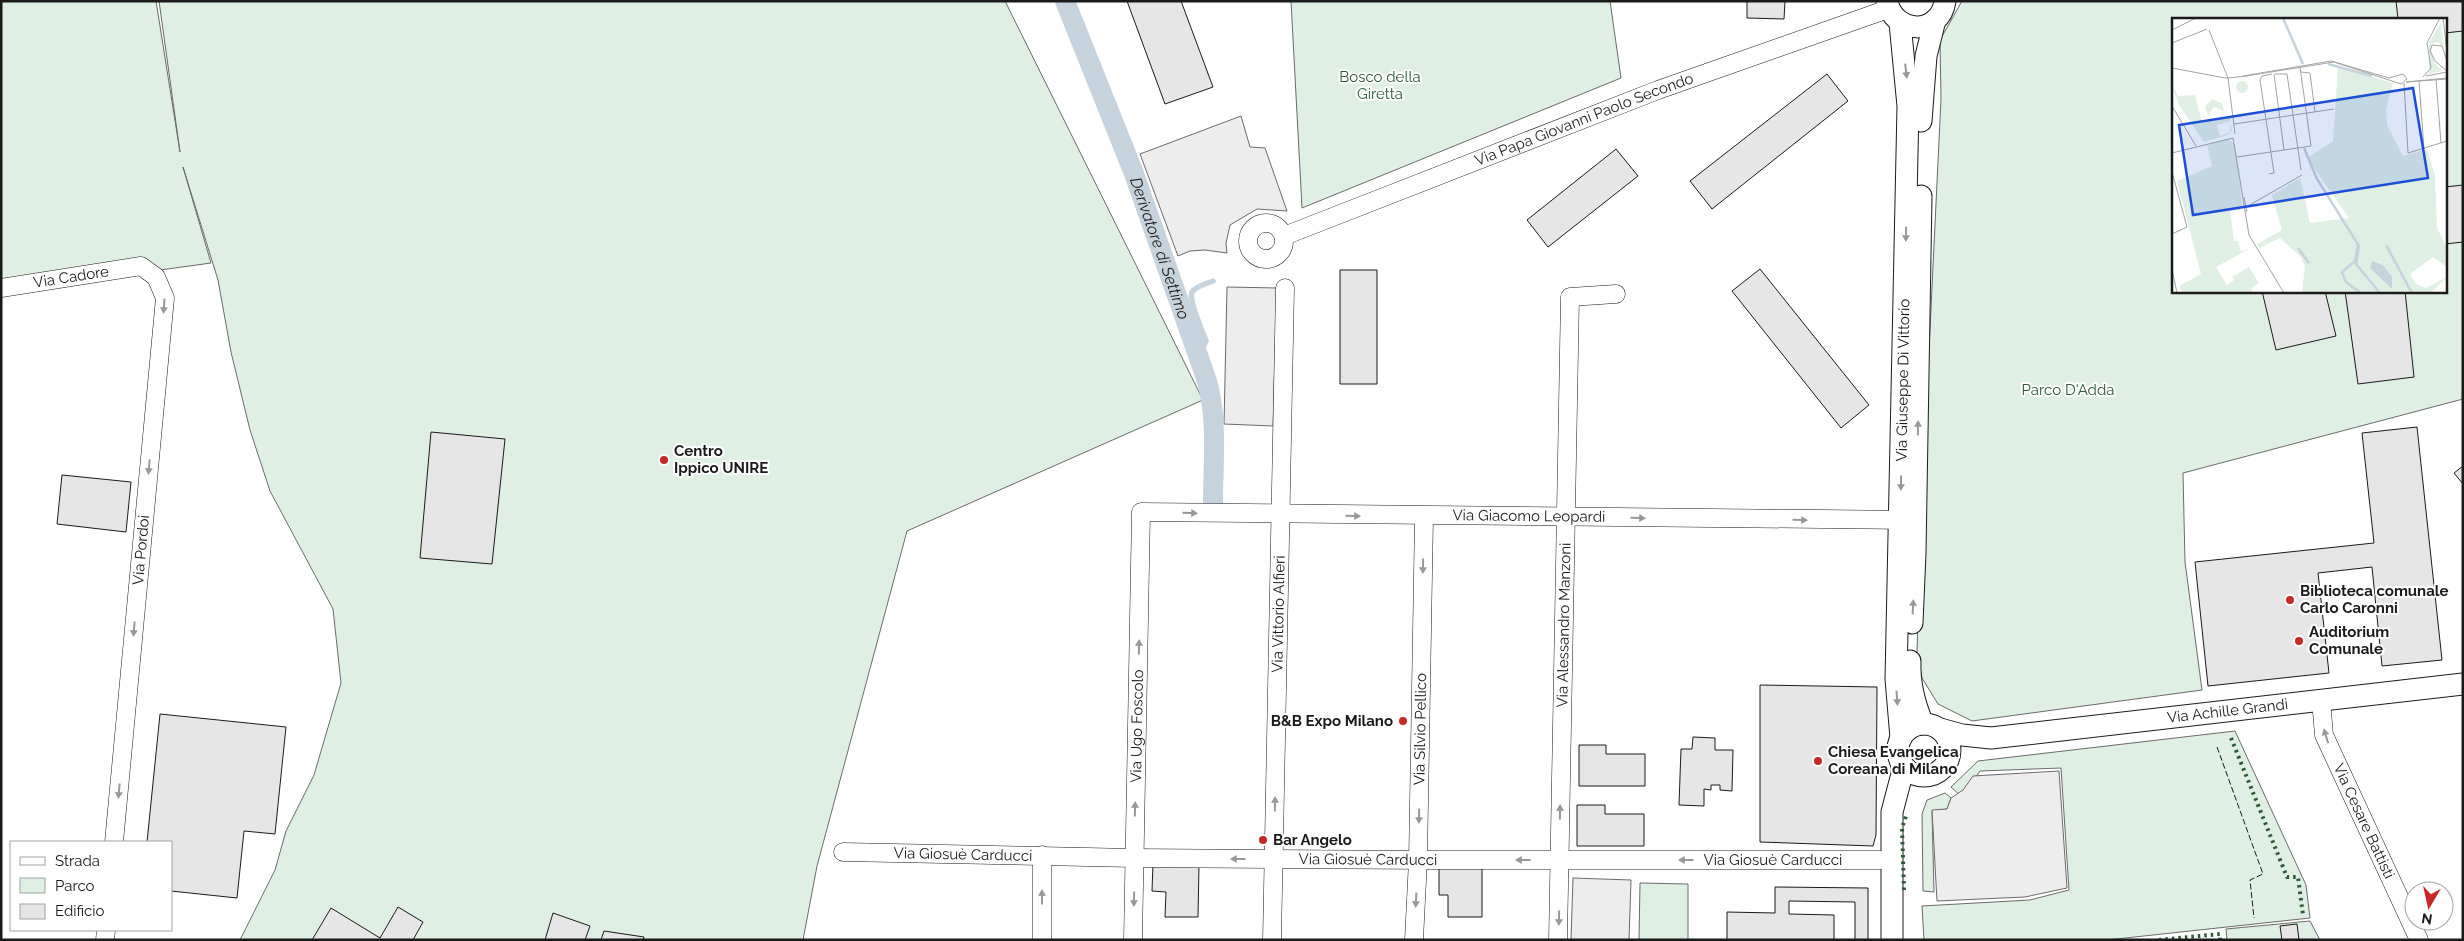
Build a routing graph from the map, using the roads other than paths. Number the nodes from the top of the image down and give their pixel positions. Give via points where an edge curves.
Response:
1 (1945, 1) edge
2 (1892, 11) edge
3 (1935, 20) junction
4 (1284, 236) dead end
5 (141, 266) joint
6 (1, 288) edge
7 (1285, 288) dead end
8 (1616, 294) dead end
9 (1141, 512) joint
10 (1280, 515) junction
11 (1424, 517) junction
12 (1567, 517) junction
13 (1908, 520) junction
14 (2463, 684) edge
15 (2320, 700) junction
16 (1932, 727) junction
17 (1901, 738) junction
18 (1991, 738) junction
19 (1948, 762) junction
20 (1902, 764) junction
21 (1926, 777) junction
22 (1892, 812) junction
23 (114, 841) edge
24 (843, 852) dead end
25 (1042, 855) junction
26 (1134, 858) junction
27 (1274, 859) junction
28 (1418, 860) junction
29 (1892, 860) junction
30 (1559, 861) junction
31 (1042, 940) edge
32 (1133, 940) edge
33 (1272, 940) edge
34 (1414, 940) edge
35 (1558, 940) edge
36 (1892, 940) edge
37 (2419, 940) edge

1 - 3 street, Via Giuseppe Di Vittorio
2 - 3 street via 1914,27
2 - 4 street, Via Papa Giovanni Paolo Secondo via 1658,90
2 -> 13 street, Via Giuseppe Di Vittorio via 1908,106
13 -> 3 street, Via Giuseppe Di Vittorio via 1921,106 1926,56
5 - 6 street, Via Cadore
5 -> 23 street, Via Pordoi via 156,276 165,298
7 - 10 street, Via Vittorio Alfieri
8 - 12 street, Via Alessandro Manzoni via 1570,297
9 -> 10 street, Via Giacomo Leopardi
26 -> 9 street, Via Ugo Foscolo
10 -> 11 street, Via Giacomo Leopardi
27 -> 10 street, Via Vittorio Alfieri
11 - 12 street, Via Giacomo Leopardi
11 -> 28 street, Via Silvio Pellico
12 -> 13 street, Via Giacomo Leopardi
30 -> 12 street, Via Alessandro Manzoni
16 -> 13 street, Via Giuseppe Di Vittorio via 1914,703 1909,679
13 -> 17 street, Via Giuseppe Di Vittorio via 1896,678
14 - 15 street, Via Achille Grandi
15 - 18 street, Via Achille Grandi
37 -> 15 street, Via Cesare Battisti via 2324,735
16 - 17 street via 1906,731
16 - 18 street, Via Achille Grandi
16 - 19 street via 1950,745
17 - 20 street via 1898,756
18 - 19 street, Via Achille Grandi via 1972,745
19 - 21 street via 1938,773
20 - 21 street via 1916,776
20 - 22 street
21 - 22 street
22 - 29 street
24 - 25 street, Via Giosuè Carducci
25 - 26 street, Via Giosuè Carducci
31 -> 25 street
27 -> 26 street, Via Giosuè Carducci
26 -> 32 street, Via Ugo Foscolo
27 - 28 street, Via Giosuè Carducci
27 - 33 street, Via Vittorio Alfieri
30 -> 28 street, Via Giosuè Carducci
28 -> 34 street, Via Silvio Pellico
29 -> 30 street, Via Giosuè Carducci
29 - 36 street
30 -> 35 street, Via Alessandro Manzoni

